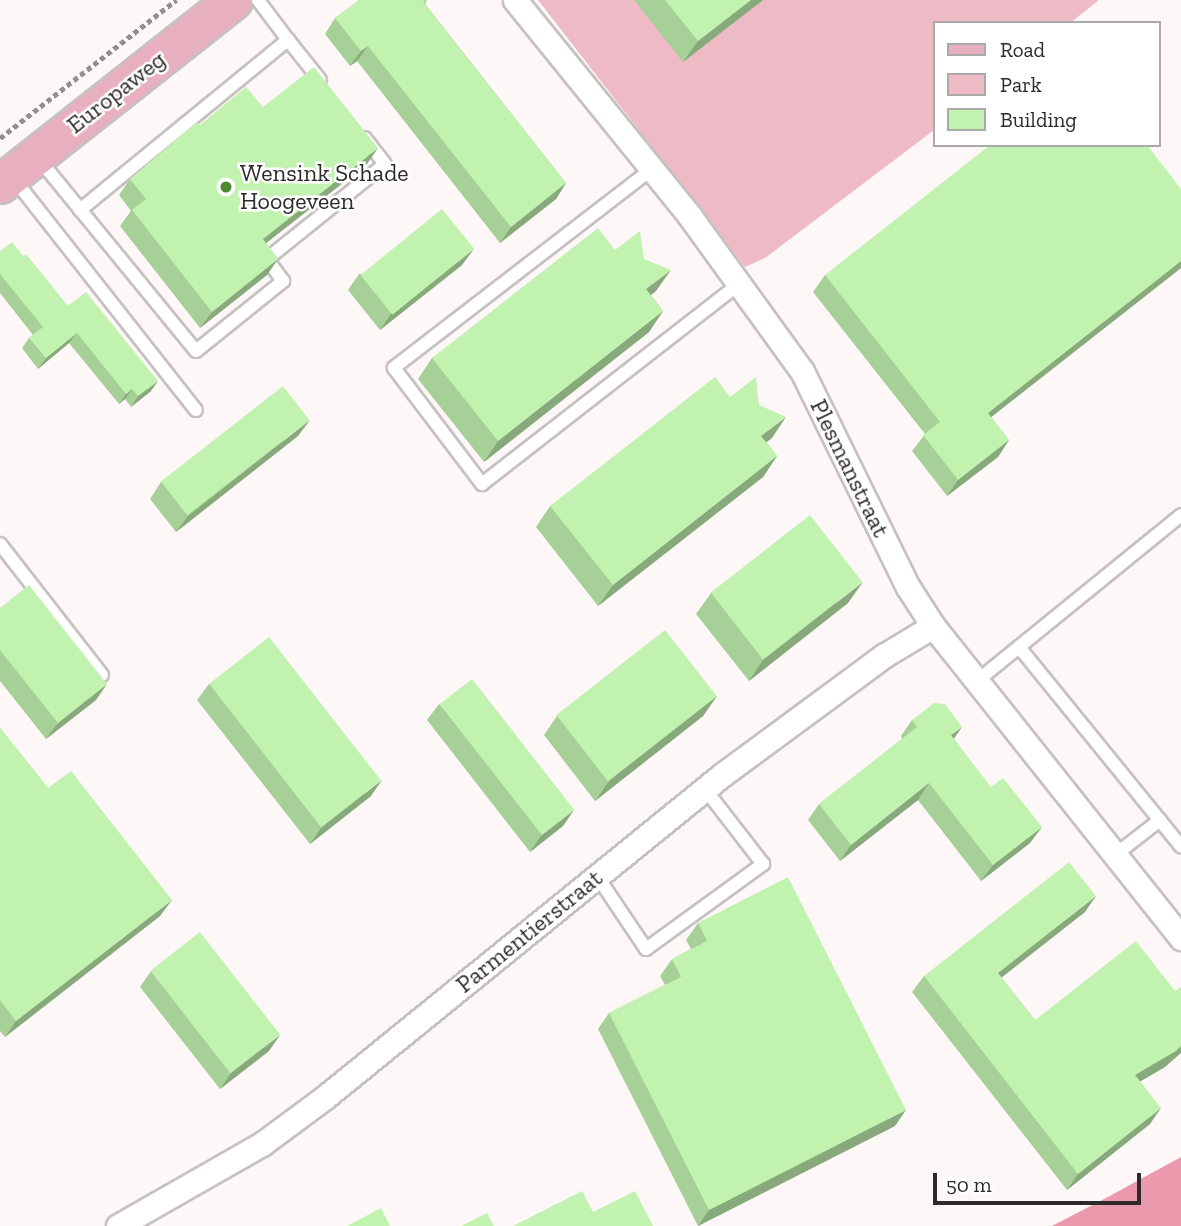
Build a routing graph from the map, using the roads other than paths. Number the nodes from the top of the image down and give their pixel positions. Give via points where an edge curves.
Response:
1 (233, 0) edge
2 (258, 0) edge
3 (515, 0) edge
4 (288, 40) junction
5 (329, 91) edge
6 (353, 122) edge
7 (652, 169) junction
8 (16, 172) edge
9 (80, 210) junction
10 (739, 284) junction
11 (196, 410) dead end
12 (1181, 515) edge
13 (0, 544) edge
14 (933, 626) junction
15 (1019, 647) junction
16 (102, 675) edge
17 (977, 681) junction
18 (705, 789) junction
19 (1160, 820) junction
20 (1181, 846) edge
21 (1115, 855) junction
22 (597, 876) junction
23 (1181, 938) edge
24 (118, 1226) edge

1 - 8 main road, Europaweg
2 - 4 lane
3 - 7 street, Plesmanstraat
4 - 5 lane
4 - 9 lane
6 - 9 lane via 385,164 267,259 283,281 196,351
7 - 10 street, Plesmanstraat
7 - 10 lane via 394,368 482,484
8 - 9 lane
8 - 11 lane
10 - 14 street, Plesmanstraat via 802,371 908,587
12 - 15 lane
13 - 16 lane
14 - 17 street, Plesmanstraat
14 - 18 street, Parmentierstraat via 885,655
15 - 17 lane
15 - 19 lane
17 - 21 street, Plesmanstraat
18 - 22 street, Parmentierstraat
18 - 22 lane via 763,864 646,949
19 - 20 lane
19 - 21 lane
21 - 23 street, Plesmanstraat
22 - 24 street, Parmentierstraat via 272,1136

